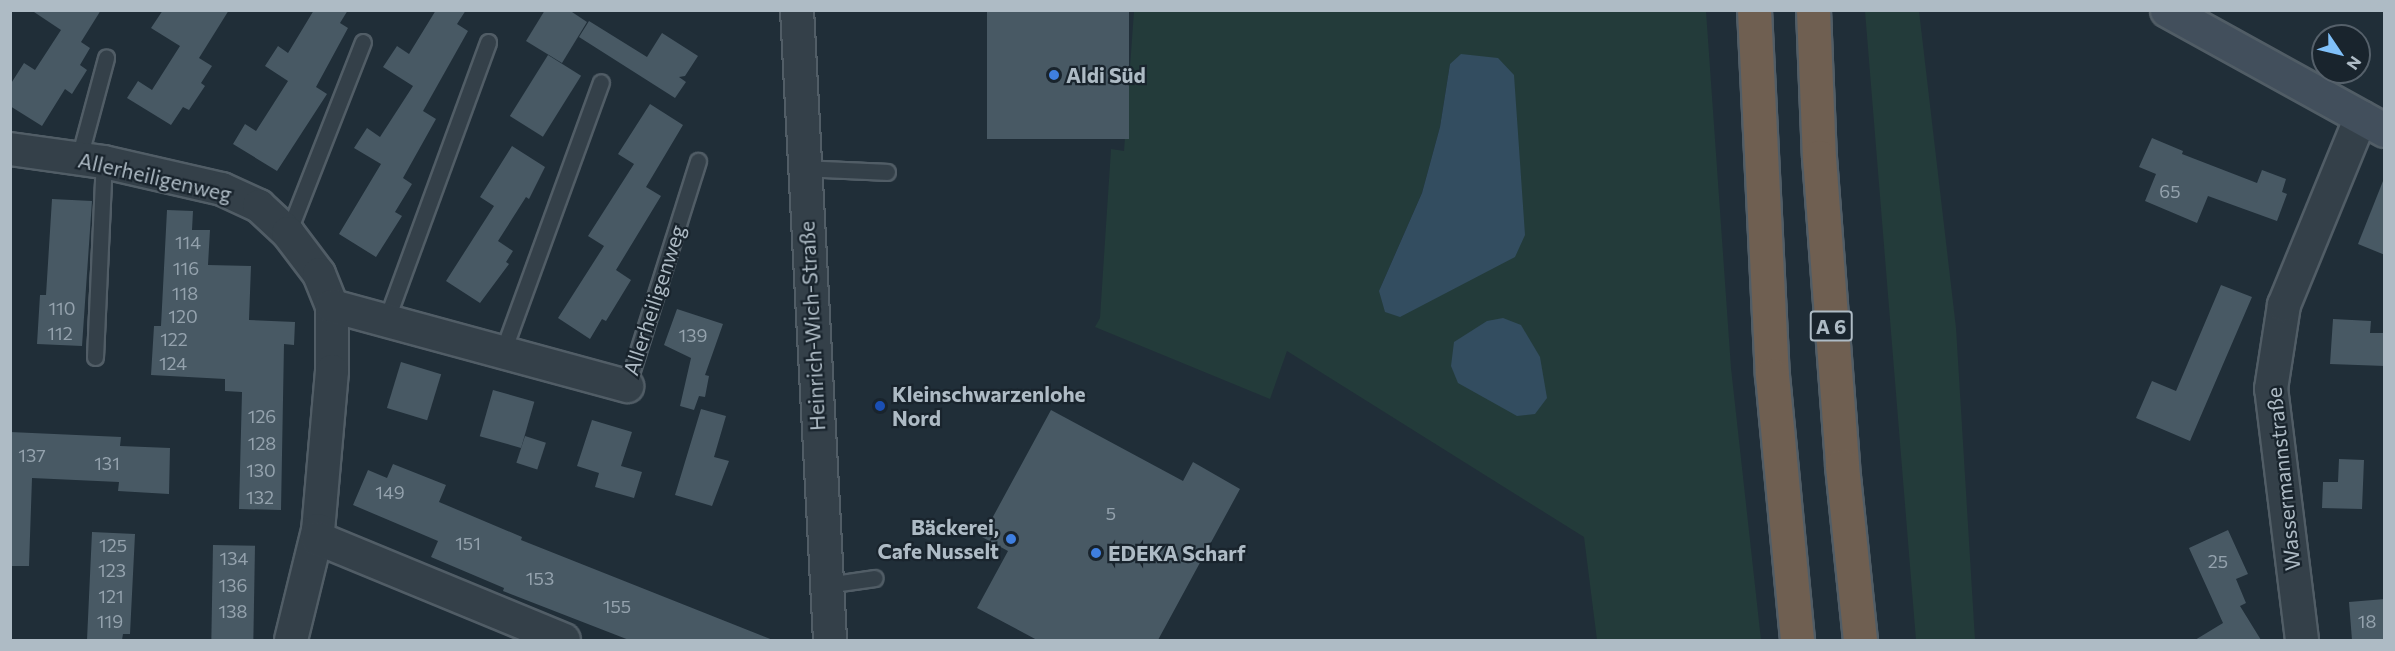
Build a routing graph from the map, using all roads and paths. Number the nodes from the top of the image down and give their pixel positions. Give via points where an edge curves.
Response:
1 (797, 10) edge
2 (1754, 10) edge
3 (1813, 10) edge
4 (2167, 10) edge
5 (363, 42) dead end
6 (488, 42) dead end
7 (106, 58) dead end
8 (601, 82) dead end
9 (2373, 124) edge
10 (10, 149) edge
11 (91, 160) junction
12 (698, 161) dead end
13 (803, 168) junction
14 (887, 172) dead end
15 (288, 233) junction
16 (332, 306) junction
17 (386, 321) junction
18 (502, 354) junction
19 (95, 357) dead end
20 (627, 386) joint
21 (317, 538) junction
22 (875, 578) dead end
23 (826, 585) junction
24 (291, 640) edge
25 (564, 640) edge
26 (830, 640) edge
27 (1797, 640) edge
28 (1860, 640) edge
29 (2302, 640) edge

1 - 13 street, Heinrich-Wich-Straße
2 - 27 highway via 1772,375
3 - 28 highway, A 6 via 1842,466
4 - 9 main road
5 - 15 lane
6 - 17 lane
7 - 11 lane
8 - 18 lane
9 - 29 street, Wassermannstraße via 2284,305 2272,378 2278,464
10 - 11 street, Allerheiligenweg
11 - 15 street, Allerheiligenweg via 222,189 259,206
11 - 19 lane
12 - 20 lane, Allerheiligenweg
13 - 14 lane
13 - 23 street, Heinrich-Wich-Straße
15 - 16 street, Allerheiligenweg via 319,274
16 - 17 street, Allerheiligenweg
16 - 21 street, Allerheiligenweg via 332,371
17 - 18 street, Allerheiligenweg
18 - 20 street, Allerheiligenweg
21 - 24 street, Allerheiligenweg
21 - 25 street
22 - 23 lane
23 - 26 street, Heinrich-Wich-Straße

